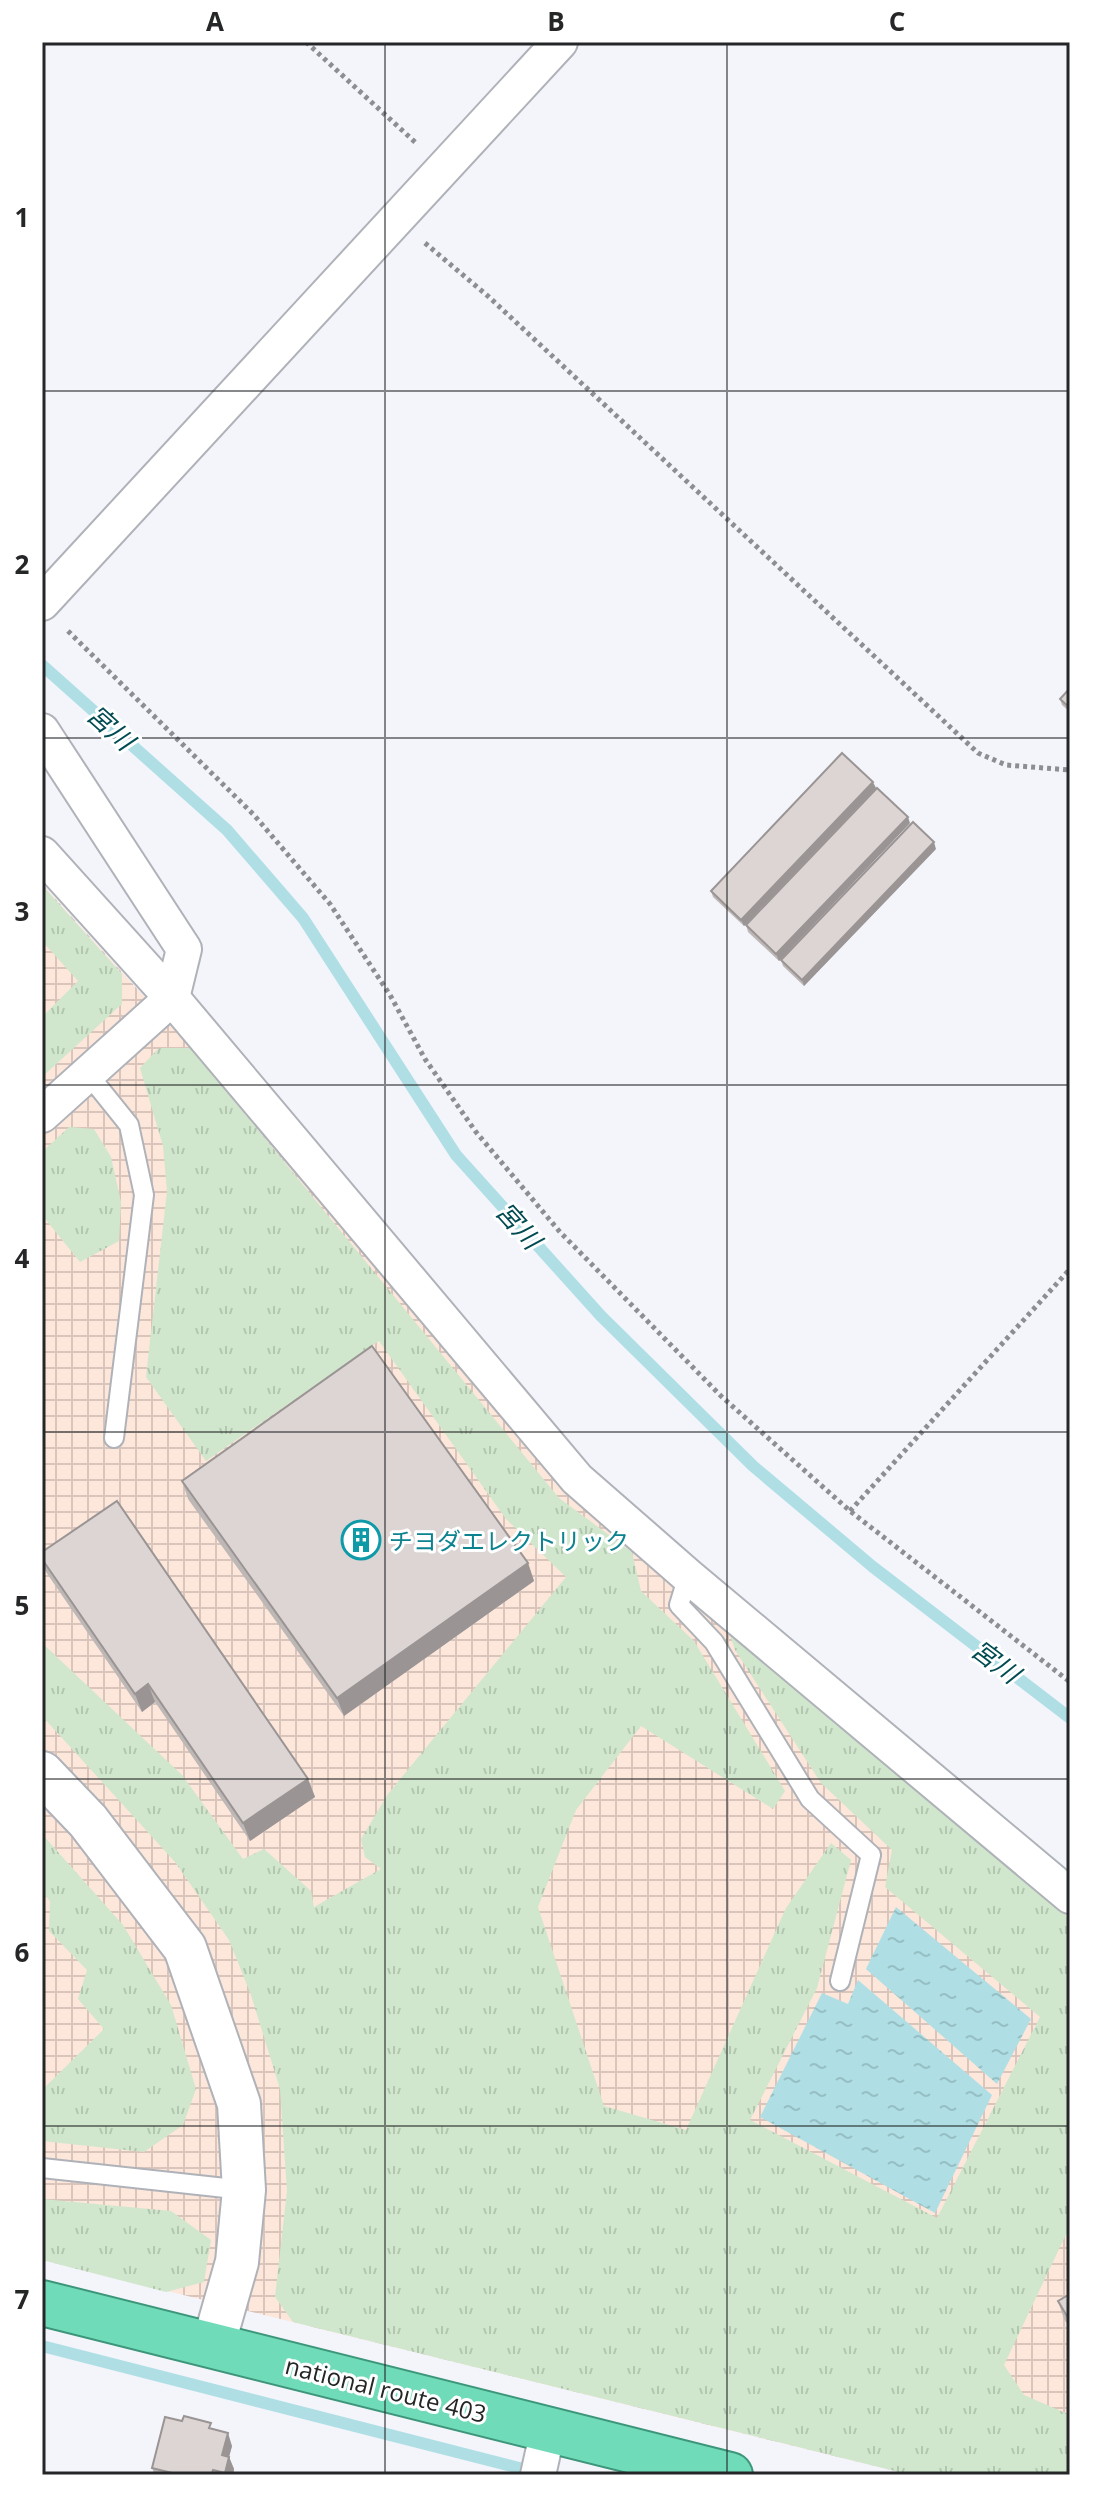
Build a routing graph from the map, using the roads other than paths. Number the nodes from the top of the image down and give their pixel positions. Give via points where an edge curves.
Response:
1 (560, 42) edge
2 (53, 615) edge
3 (42, 731) edge
4 (42, 854) edge
5 (172, 998) junction
6 (88, 1074) junction
7 (42, 1115) edge
8 (114, 1438) dead end
9 (688, 1576) junction
10 (42, 1773) edge
11 (1070, 1896) edge
12 (840, 1981) dead end
13 (42, 2168) edge
14 (244, 2190) junction
15 (42, 2303) edge
16 (213, 2346) junction
17 (542, 2455) edge
18 (730, 2475) edge

1 - 2 street via 396,219
3 - 5 street via 184,949
4 - 5 street
5 - 6 street
5 - 9 street via 577,1479
6 - 7 street
6 - 8 lane via 129,1125 144,1195
9 - 11 street
9 - 12 lane via 679,1605 714,1642 810,1799 871,1855
10 - 14 street via 88,1821 185,1948 239,2104
13 - 14 lane
14 - 16 street via 237,2262
15 - 16 highway, national route 403
16 - 17 highway, national route 403
17 - 18 highway, national route 403

